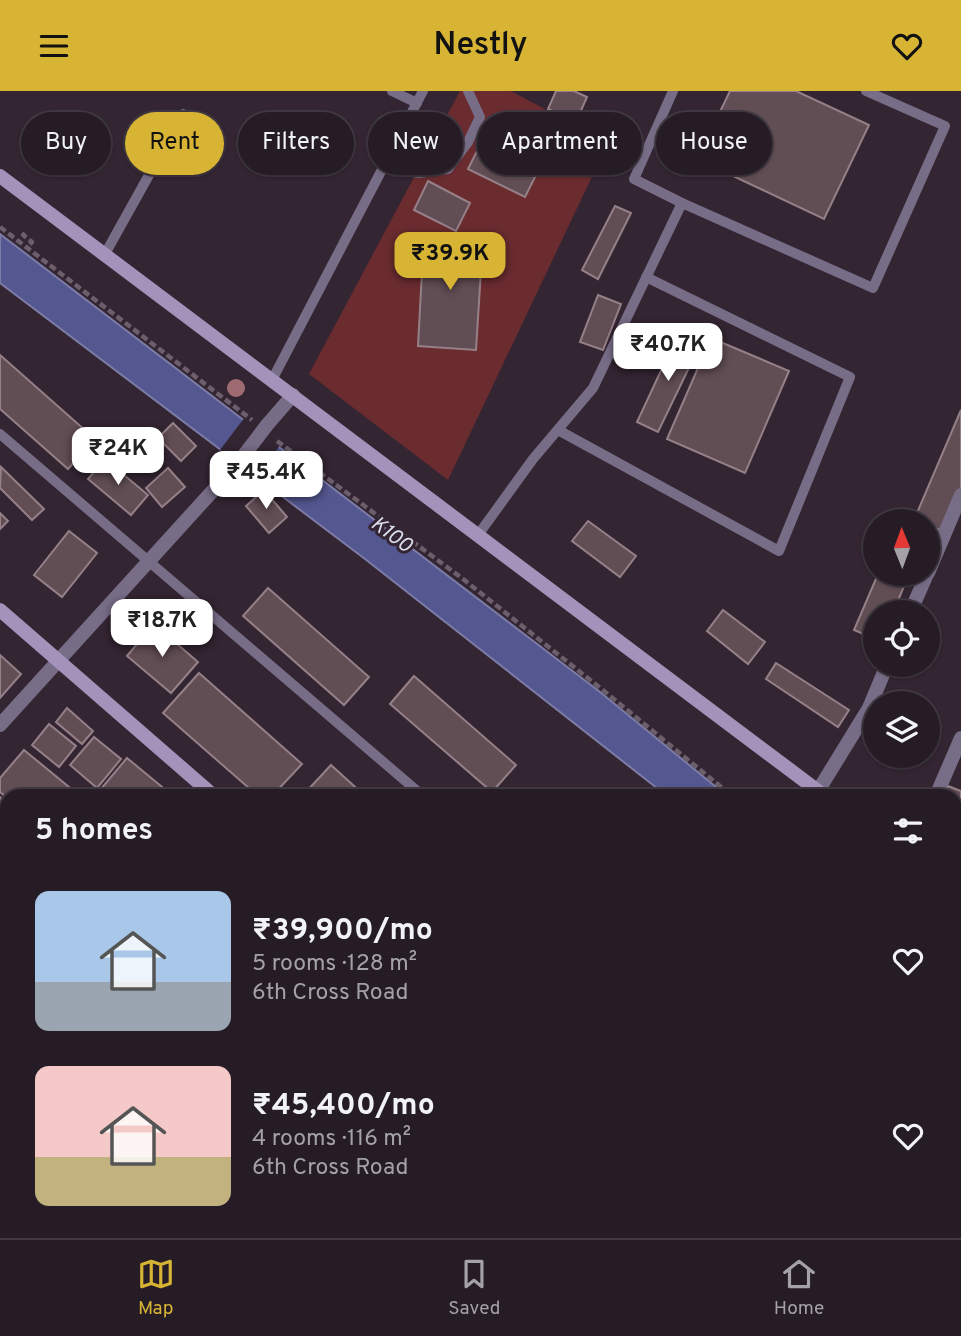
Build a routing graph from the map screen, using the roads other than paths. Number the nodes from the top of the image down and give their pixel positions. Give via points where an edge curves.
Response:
1 (392, 91) edge
2 (423, 91) edge
3 (468, 91) edge
4 (673, 91) edge
5 (866, 91) edge
6 (417, 103) junction
7 (412, 112) edge
8 (463, 149) edge
9 (149, 175) edge
10 (380, 175) edge
11 (0, 176) edge
12 (682, 203) junction
13 (105, 254) junction
14 (646, 277) junction
15 (272, 380) junction
16 (293, 395) junction
17 (558, 430) junction
18 (0, 434) edge
19 (961, 495) edge
20 (478, 535) junction
21 (940, 543) edge
22 (148, 561) junction
23 (0, 610) edge
24 (59, 661) junction
25 (882, 677) edge
26 (0, 725) edge
27 (961, 737) edge
28 (206, 789) edge
29 (415, 789) edge
30 (812, 789) edge
31 (823, 789) edge
32 (939, 789) edge

1 - 6 lane
2 - 6 lane
3 - 8 lane via 480,117
4 - 12 lane via 634,179
5 - 12 lane via 945,126 873,288
6 - 7 lane
9 - 13 lane
10 - 15 lane
11 - 13 street
12 - 14 lane
13 - 15 street
14 - 17 lane via 593,388
14 - 17 lane via 850,377 779,551
15 - 16 street
16 - 20 street
16 - 22 street, bridge
17 - 20 lane
18 - 22 lane
19 - 21 street
20 - 30 street
22 - 24 street
22 - 29 lane
23 - 24 street
24 - 26 street
24 - 28 street
25 - 31 street
27 - 32 street

